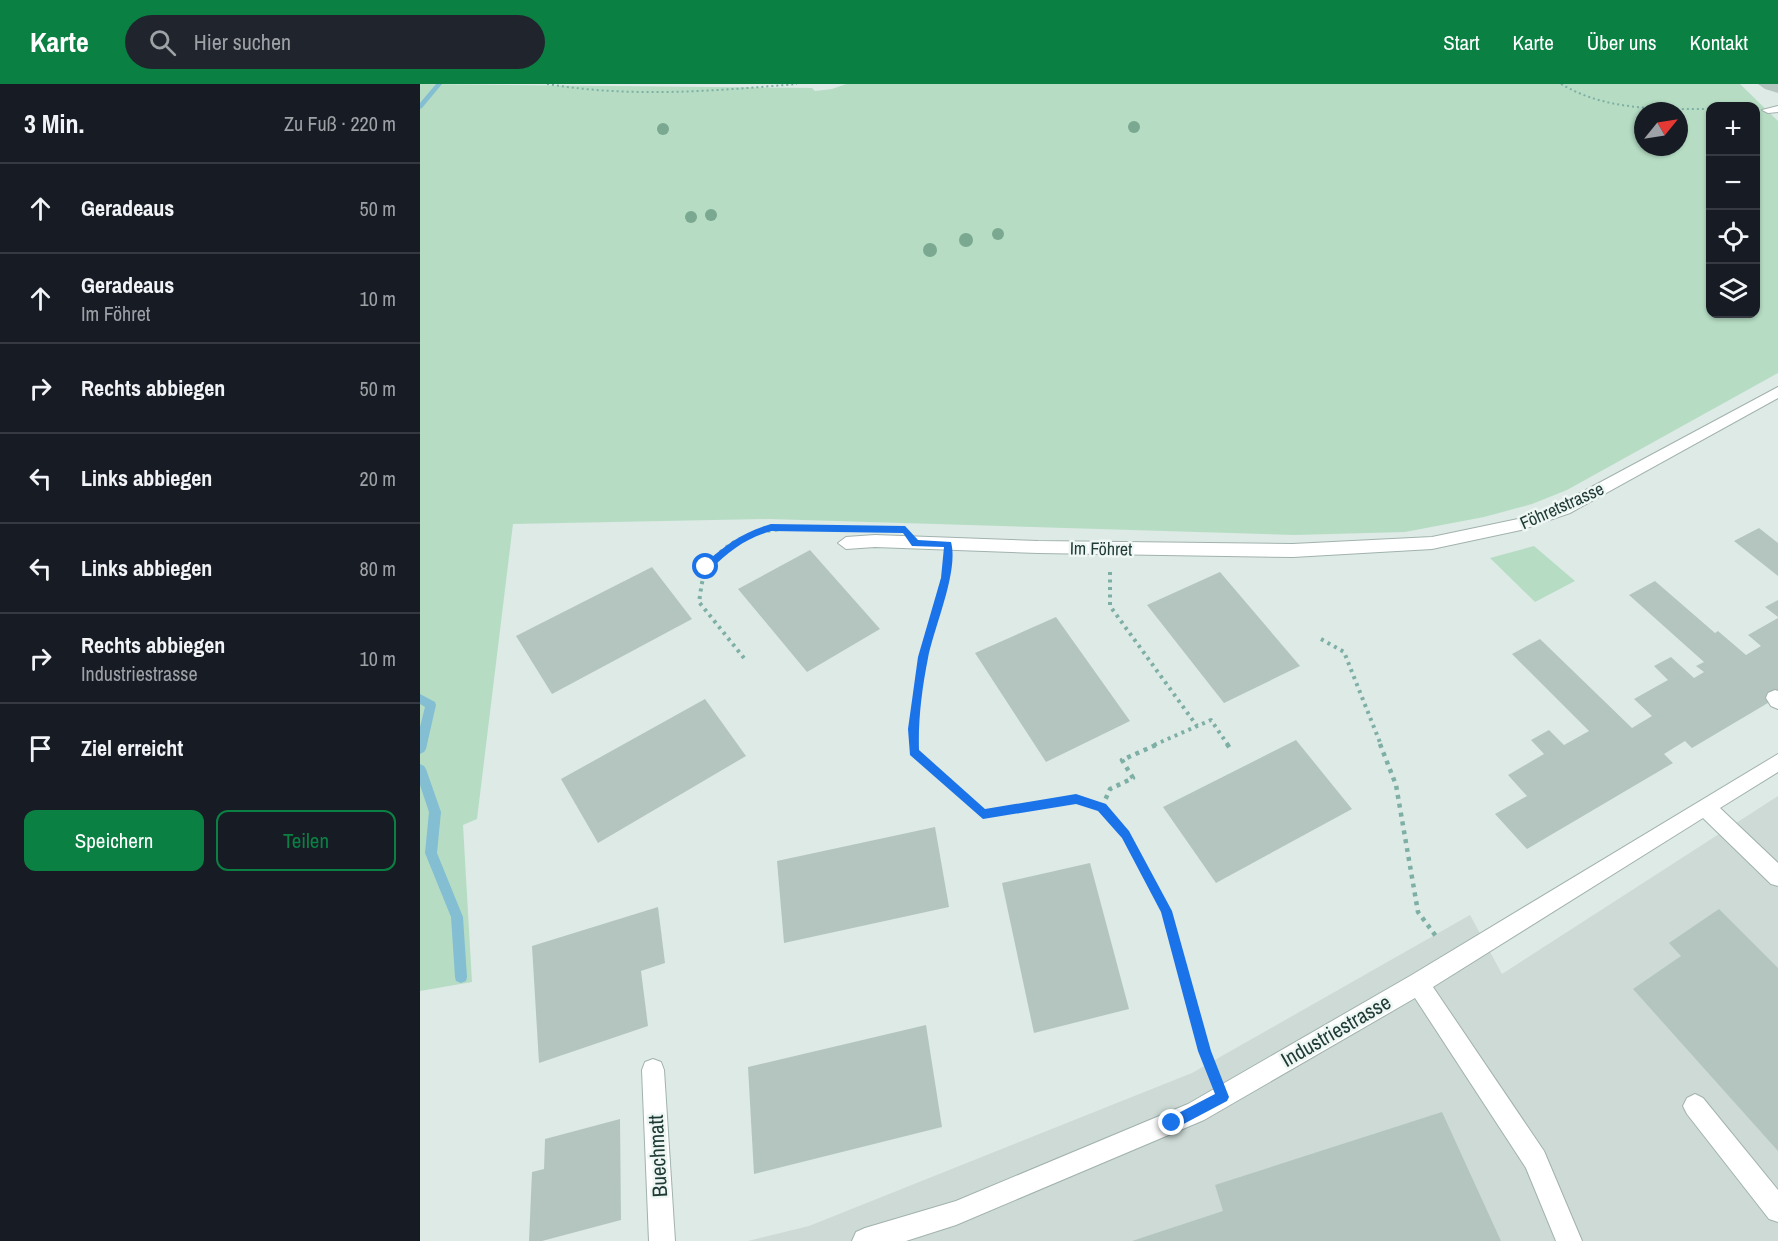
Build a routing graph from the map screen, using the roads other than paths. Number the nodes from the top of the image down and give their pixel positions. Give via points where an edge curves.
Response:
1 (1778, 392) edge
2 (842, 536) road end
3 (1287, 551) joint
4 (1778, 762) edge
5 (1706, 808) junction
6 (1778, 877) edge
7 (1418, 984) junction
8 (653, 1070) dead end
9 (1695, 1106) dead end
10 (1778, 1210) edge
11 (662, 1241) edge
12 (865, 1241) edge
13 (1569, 1241) edge

1 - 3 street, Föhretstrasse via 1540,519 1481,536 1440,542
2 - 3 street, Im Föhret via 915,543
4 - 5 street, Industriestrasse
5 - 6 street
5 - 7 street, Industriestrasse
7 - 12 street, Industriestrasse via 1172,1123 956,1213
7 - 13 street via 1535,1160
8 - 11 street, Buechmatt
9 - 10 street

